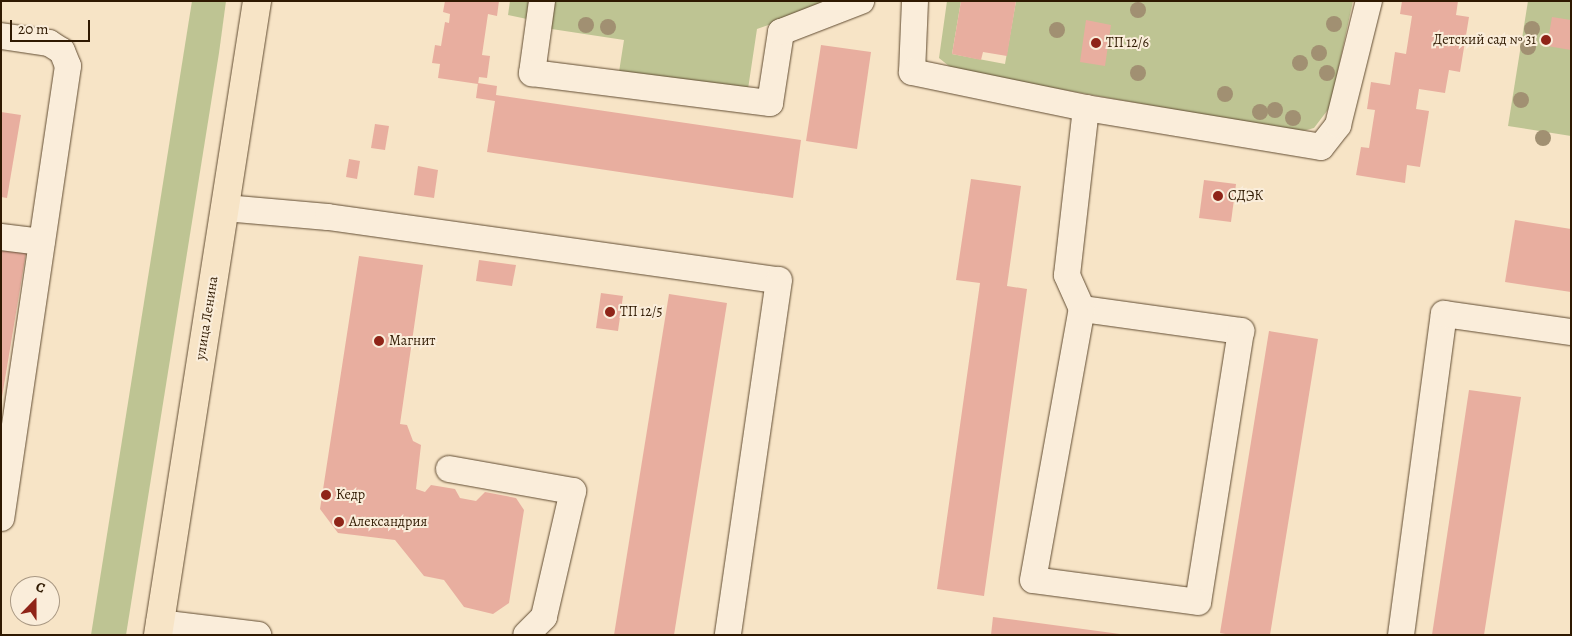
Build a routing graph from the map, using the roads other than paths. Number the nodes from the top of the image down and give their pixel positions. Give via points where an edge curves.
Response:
1 (257, 1) edge
2 (542, 1) edge
3 (861, 1) edge
4 (915, 1) edge
5 (1368, 1) edge
6 (1, 36) edge
7 (1086, 108) junction
8 (224, 208) junction
9 (1, 237) edge
10 (42, 242) junction
11 (1082, 310) junction
12 (1571, 332) edge
13 (449, 469) dead end
14 (1, 518) edge
15 (159, 629) edge
16 (258, 635) edge
17 (526, 635) edge
18 (728, 635) edge
19 (1401, 635) edge

1 - 8 main road, улица Ленина
2 - 3 lane via 532,73 770,103 781,32
4 - 7 lane via 912,72
5 - 7 lane via 1338,125 1321,147
6 - 10 lane via 49,43 62,51 68,66
7 - 11 lane via 1067,275
8 - 15 main road, улица Ленина
8 - 18 lane via 328,218 778,280
9 - 10 lane
10 - 14 lane
11 - 11 lane via 1033,580 1198,602 1241,331
12 - 19 lane via 1444,314
13 - 17 lane via 573,491 544,617
15 - 16 lane

